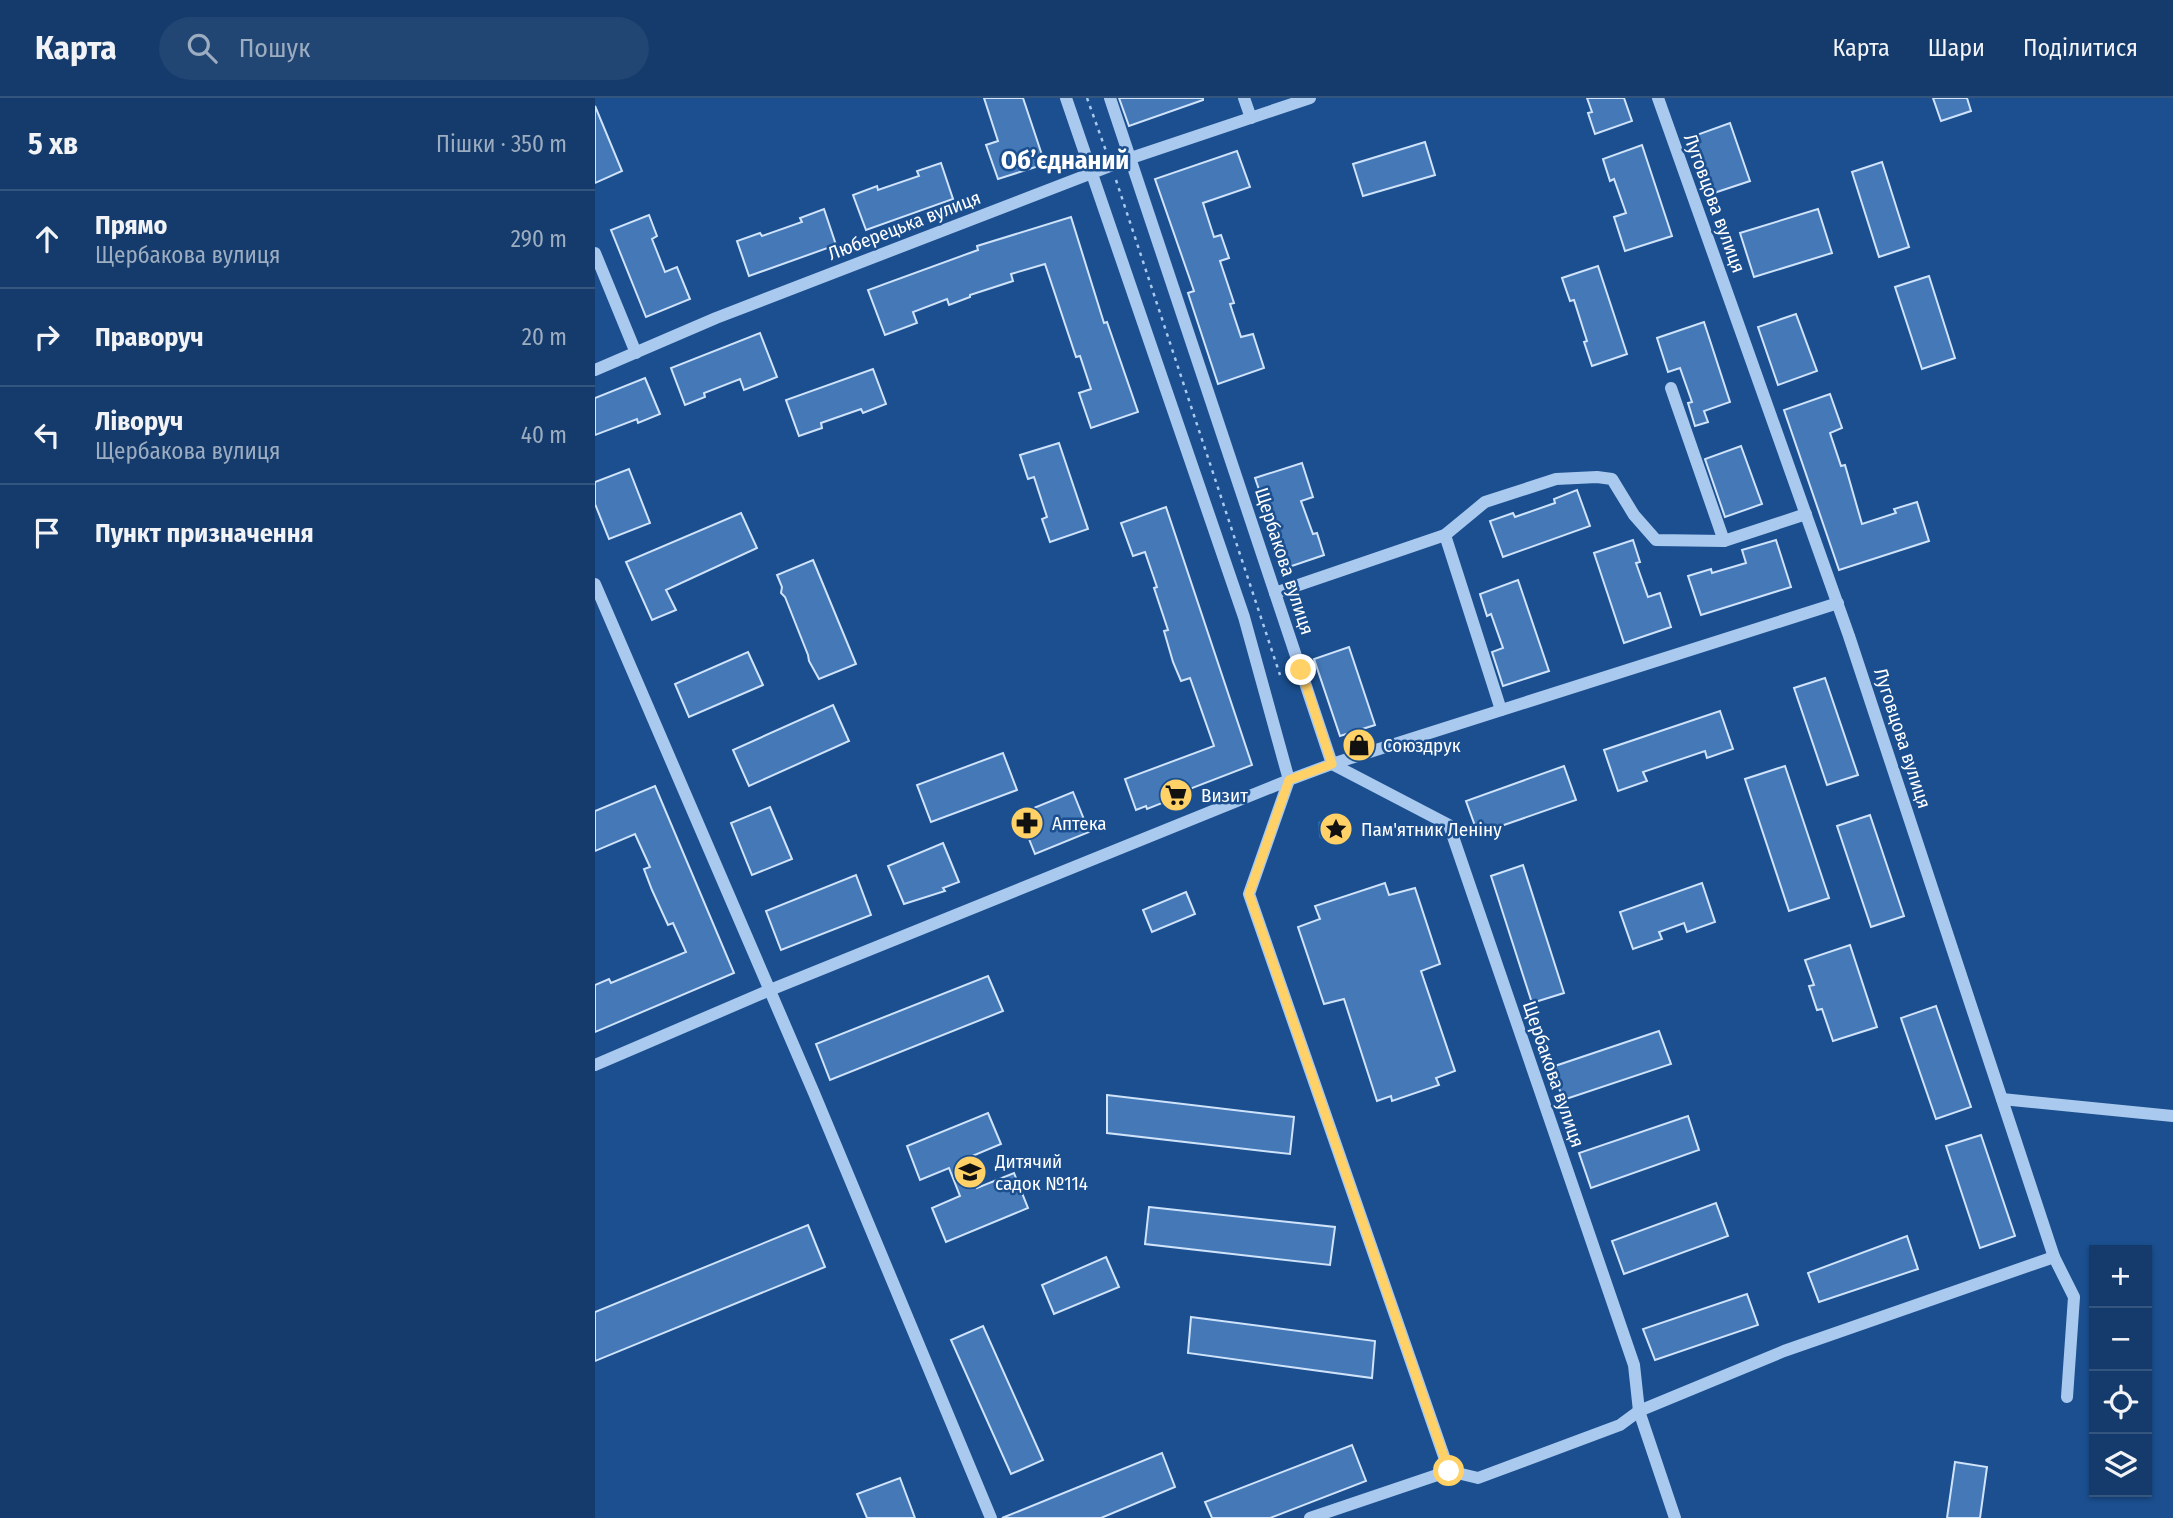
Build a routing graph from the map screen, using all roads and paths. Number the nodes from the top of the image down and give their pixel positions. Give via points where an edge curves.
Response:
1 (1066, 98) edge
2 (1087, 98) edge
3 (1110, 98) edge
4 (1244, 98) edge
5 (1310, 98) edge
6 (1658, 98) edge
7 (1251, 118) junction
8 (1131, 158) junction
9 (1112, 166) junction
10 (1093, 173) junction
11 (595, 253) edge
12 (636, 353) junction
13 (595, 370) edge
14 (1671, 388) dead end
15 (1806, 514) junction
16 (1445, 535) junction
17 (1724, 541) junction
18 (595, 584) edge
19 (1275, 593) junction
20 (1838, 603) junction
21 (1280, 675) dead end
22 (1501, 710) junction
23 (1332, 764) junction
24 (1289, 780) junction
25 (769, 990) junction
26 (595, 1065) edge
27 (2002, 1099) junction
28 (2173, 1116) edge
29 (2054, 1257) junction
30 (2067, 1397) dead end
31 (1639, 1411) junction
32 (1449, 1471) junction
33 (991, 1518) edge
34 (1310, 1518) edge
35 (1675, 1518) edge

1 - 10 street
2 - 9 path
3 - 8 street, Щербакова вулиця
4 - 7 street
5 - 7 street, Люберецька вулиця
6 - 15 street, Луговцова вулиця
7 - 8 street, Люберецька вулиця
8 - 9 street, Люберецька вулиця
8 - 19 street, Щербакова вулиця
9 - 10 street, Люберецька вулиця
9 - 21 path
10 - 12 street, Люберецька вулиця
10 - 24 street via 1244,617
11 - 12 street
12 - 13 street, Люберецька вулиця
14 - 17 street
15 - 17 street
15 - 20 street, Луговцова вулиця
16 - 17 street via 1485,502 1556,479 1597,477 1612,479 1655,540
16 - 19 street
16 - 22 street
18 - 25 street
19 - 23 street, Щербакова вулиця
20 - 22 street
20 - 27 street, Луговцова вулиця
22 - 23 street
23 - 24 street
23 - 31 street, Щербакова вулиця via 1449,825 1634,1366
24 - 25 street
24 - 32 street via 1249,894
25 - 26 street
25 - 33 street
27 - 28 street
27 - 29 street, Луговцова вулиця
29 - 30 street, Луговцова вулиця via 2074,1297
29 - 31 street via 1784,1351
31 - 32 street via 1620,1425 1478,1478
31 - 35 street, Щербакова вулиця
32 - 34 street

